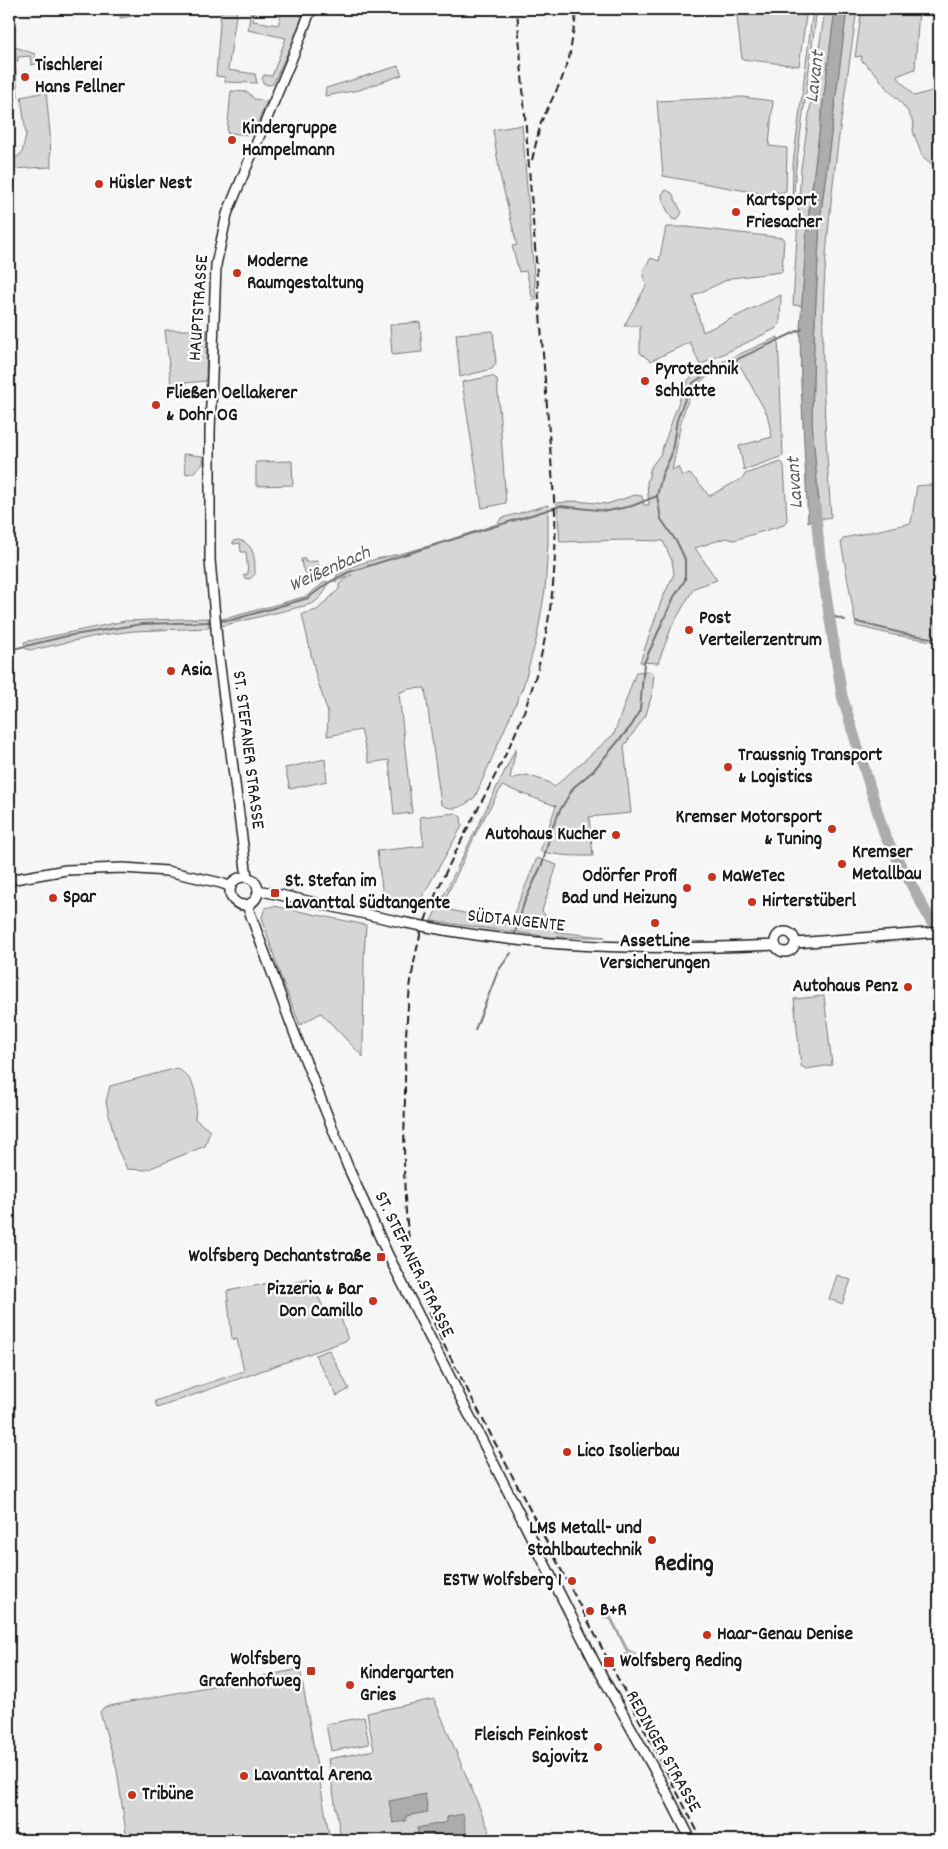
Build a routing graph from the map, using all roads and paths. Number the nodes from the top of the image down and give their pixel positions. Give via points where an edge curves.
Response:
1 (311, 9) edge
2 (215, 622) joint
3 (246, 877) junction
4 (9, 880) edge
5 (231, 887) junction
6 (258, 890) junction
7 (247, 905) junction
8 (939, 932) edge
9 (795, 943) junction
10 (775, 945) junction
11 (577, 1628) joint
12 (691, 1840) edge

1 - 2 main road, HAUPTSTRASSE via 227,214 216,266 210,432 210,560
2 - 3 main road, ST. STEFANER STRASSE
3 - 5 main road via 238,878
3 - 6 main road via 255,882
4 - 5 main road via 66,870 123,868 167,871
5 - 7 main road via 232,899
6 - 7 main road via 254,902
6 - 10 main road, SÜDTANGENTE, bridge via 483,937 638,948
7 - 11 main road, ST. STEFANER STRASSE via 297,1041 374,1227
8 - 9 main road, SÜDTANGENTE
9 - 10 main road, SÜDTANGENTE via 786,952
9 - 10 main road, SÜDTANGENTE via 792,935 783,932 776,938
11 - 12 main road, REDINGER STRASSE

